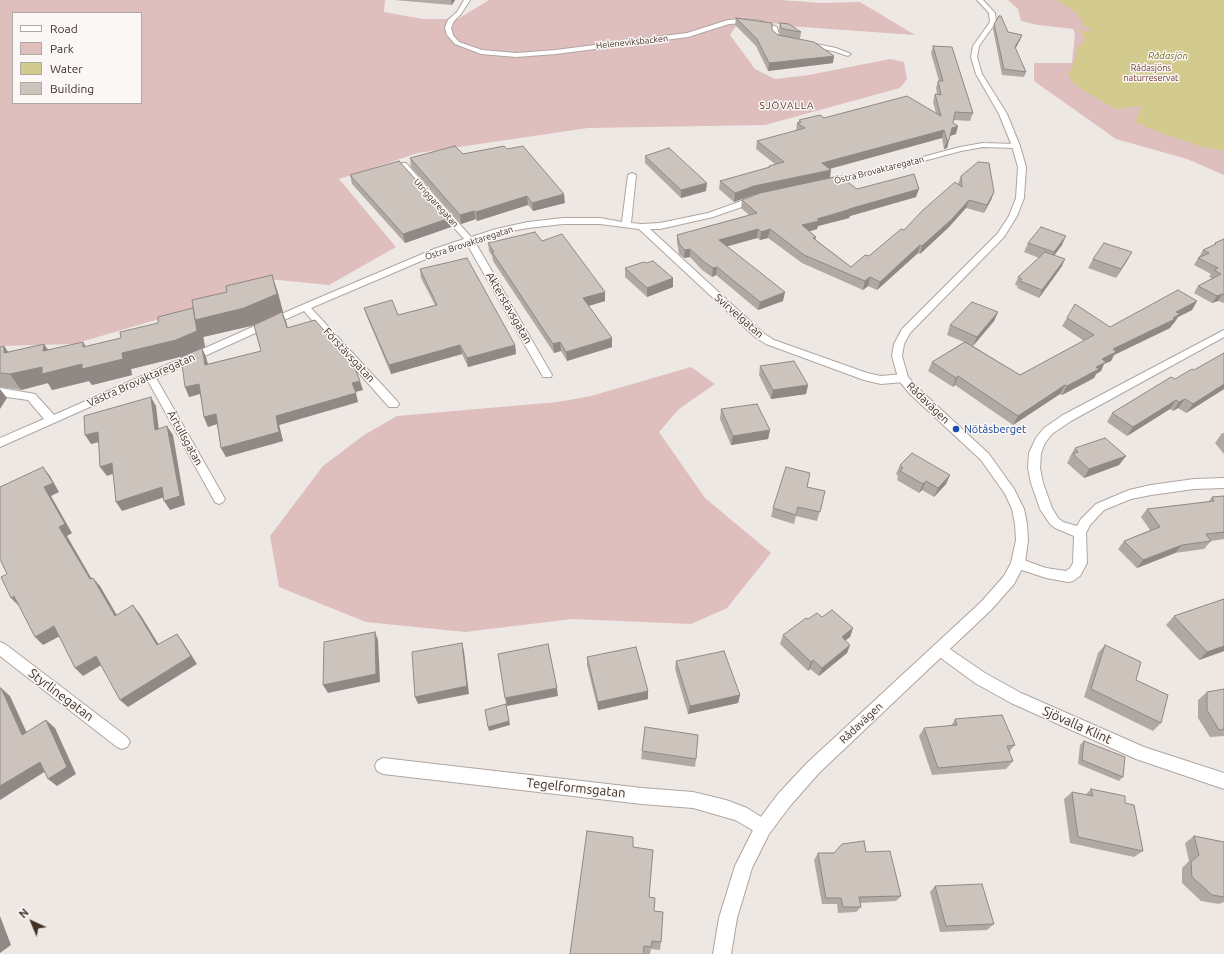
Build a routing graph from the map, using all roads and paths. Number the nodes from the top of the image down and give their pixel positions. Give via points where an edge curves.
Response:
1 (467, 0) edge
2 (980, 0) edge
3 (848, 54) dead end
4 (1016, 146) junction
5 (403, 165) edge
6 (632, 175) dead end
7 (820, 184) edge
8 (763, 197) edge
9 (626, 225) junction
10 (642, 227) junction
11 (470, 241) junction
12 (305, 307) junction
13 (1224, 333) edge
14 (547, 375) dead end
15 (150, 376) junction
16 (903, 378) junction
17 (0, 392) edge
18 (393, 404) dead end
19 (52, 420) junction
20 (0, 443) edge
21 (1224, 483) edge
22 (219, 499) dead end
23 (1080, 533) junction
24 (1018, 563) junction
25 (0, 648) edge
26 (939, 649) junction
27 (122, 742) dead end
28 (383, 766) dead end
29 (1224, 781) edge
30 (763, 828) junction
31 (722, 954) edge

1 - 3 street, Heleneviksbacken via 451,20 448,28 457,43 481,52 516,55 556,52 688,35 728,22 745,21 775,28 776,37
2 - 4 street, Rådavägen via 992,13 993,22 976,46 974,57 979,74 1003,114
4 - 7 street, Östra Brovaktaregatan via 983,144
4 - 16 street, Rådavägen via 1022,167 1022,184 1013,216 1001,235 906,331 898,344 897,356
5 - 11 street, Utriggaregatan
6 - 9 street
8 - 10 street, Östra Brovaktaregatan via 710,215 660,226
9 - 10 street, Östra Brovaktaregatan
9 - 11 street, Östra Brovaktaregatan via 600,221 563,221 499,231
10 - 16 street, Svirvelgatan via 759,335 770,342 864,376 881,380
11 - 12 street, Östra Brovaktaregatan via 437,251
11 - 14 street, Akterstävsgatan
12 - 15 street, Västra Brovaktaregatan
12 - 18 street, Förstävsgatan
13 - 23 street via 1067,418 1048,431 1040,441 1035,454 1034,468 1038,490 1046,509 1059,525
15 - 19 street, Västra Brovaktaregatan
15 - 22 street, Ärtullsgatan
16 - 24 street, Rådavägen via 985,458 1010,492 1018,509 1021,524 1022,540
17 - 19 street via 30,397
19 - 20 street, Västra Brovaktaregatan
21 - 23 street via 1194,484 1129,495 1100,507 1085,522
23 - 24 street via 1080,563 1068,577 1046,573
24 - 26 street, Rådavägen via 1009,580 986,606
25 - 27 street, Styrlinegatan
26 - 29 street, Sjövalla Klint via 980,678 1016,698 1142,754
26 - 30 street, Rådavägen via 813,768
28 - 30 street, Tegelformsgatan via 693,800 741,814
30 - 31 street, Rådavägen via 744,866 728,918

